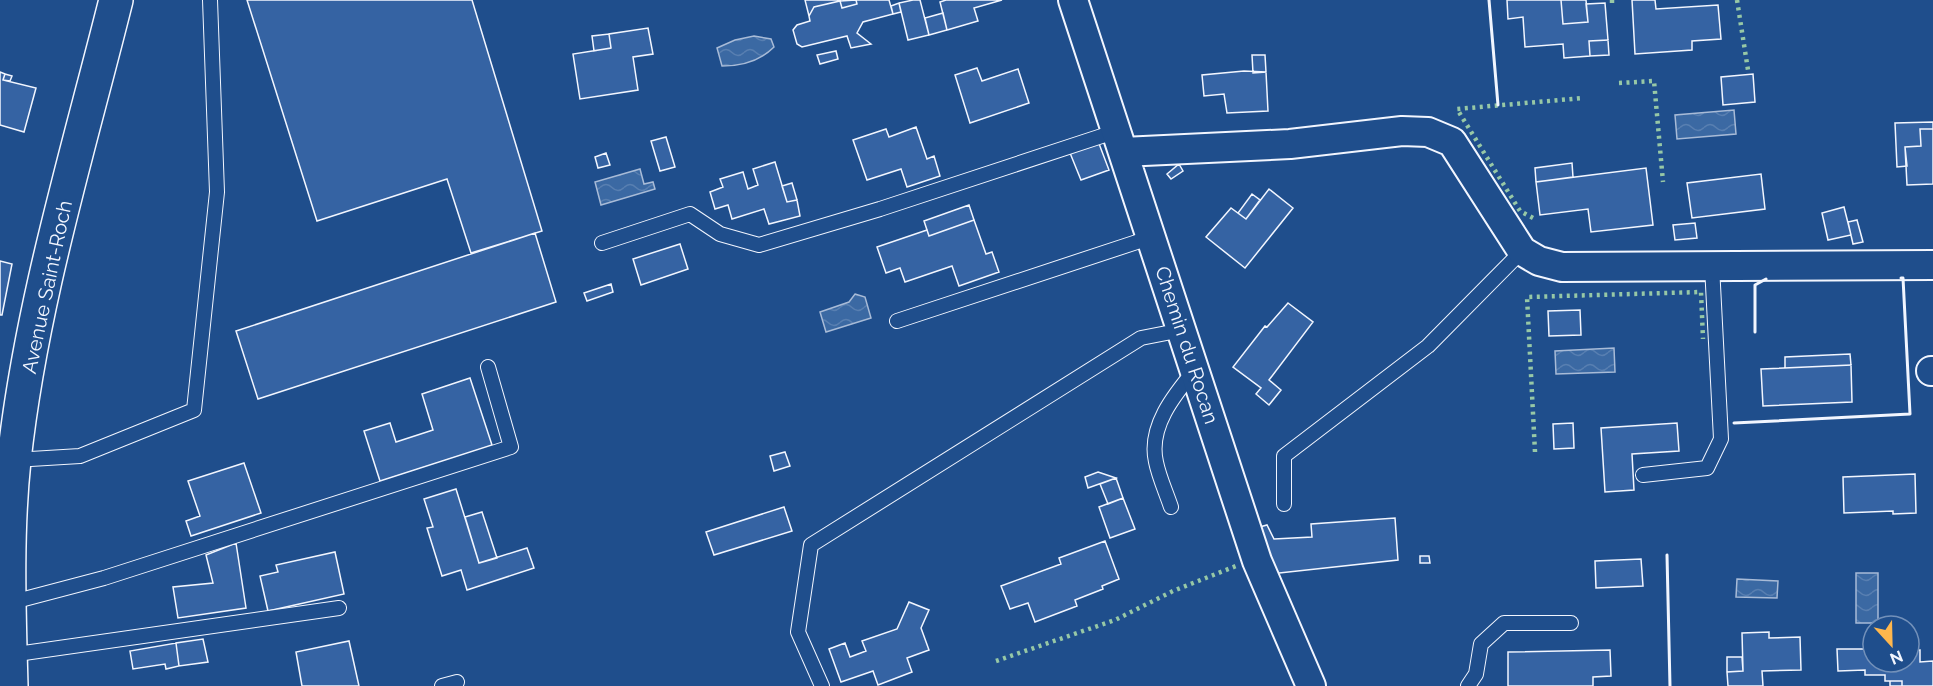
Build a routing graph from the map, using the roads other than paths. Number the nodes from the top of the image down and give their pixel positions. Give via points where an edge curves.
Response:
1 (116, 0) edge
2 (210, 0) edge
3 (1073, 0) edge
4 (1120, 142) junction
5 (1152, 237) junction
6 (602, 243) dead end
7 (1522, 251) junction
8 (1933, 265) edge
9 (1712, 266) junction
10 (897, 321) dead end
11 (1182, 330) junction
12 (488, 367) dead end
13 (1195, 369) junction
14 (14, 460) junction
15 (1643, 475) dead end
16 (1284, 504) dead end
17 (1171, 507) dead end
18 (9, 603) junction
19 (339, 608) dead end
20 (1571, 623) dead end
21 (10, 671) edge
22 (457, 682) dead end
23 (442, 686) edge
24 (822, 686) edge
25 (1311, 686) edge
26 (1468, 686) edge

1 - 14 main road, Avenue Saint-Roch via 35,323
2 - 14 lane via 217,192 194,410 80,456
3 - 4 street, Chemin du Rocan
4 - 5 street, Chemin du Rocan
4 - 6 lane via 759,245 720,234 690,214
4 - 7 street via 1290,144 1402,131 1428,132 1452,142
5 - 10 lane
5 - 11 street, Chemin du Rocan
7 - 9 street via 1562,267
7 - 16 lane via 1428,346 1284,456
8 - 9 street
9 - 15 lane via 1721,439 1707,468
11 - 13 street, Chemin du Rocan
11 - 24 lane via 1141,338 811,545 798,632
12 - 18 lane via 511,447 104,578
13 - 17 lane via 1175,394 1156,432 1155,460
13 - 25 street, Chemin du Rocan via 1257,561
14 - 18 main road, Avenue Saint-Roch
18 - 21 main road, Avenue Saint-Roch
19 - 21 lane
20 - 26 lane via 1504,623 1481,644 1476,674
22 - 23 lane

